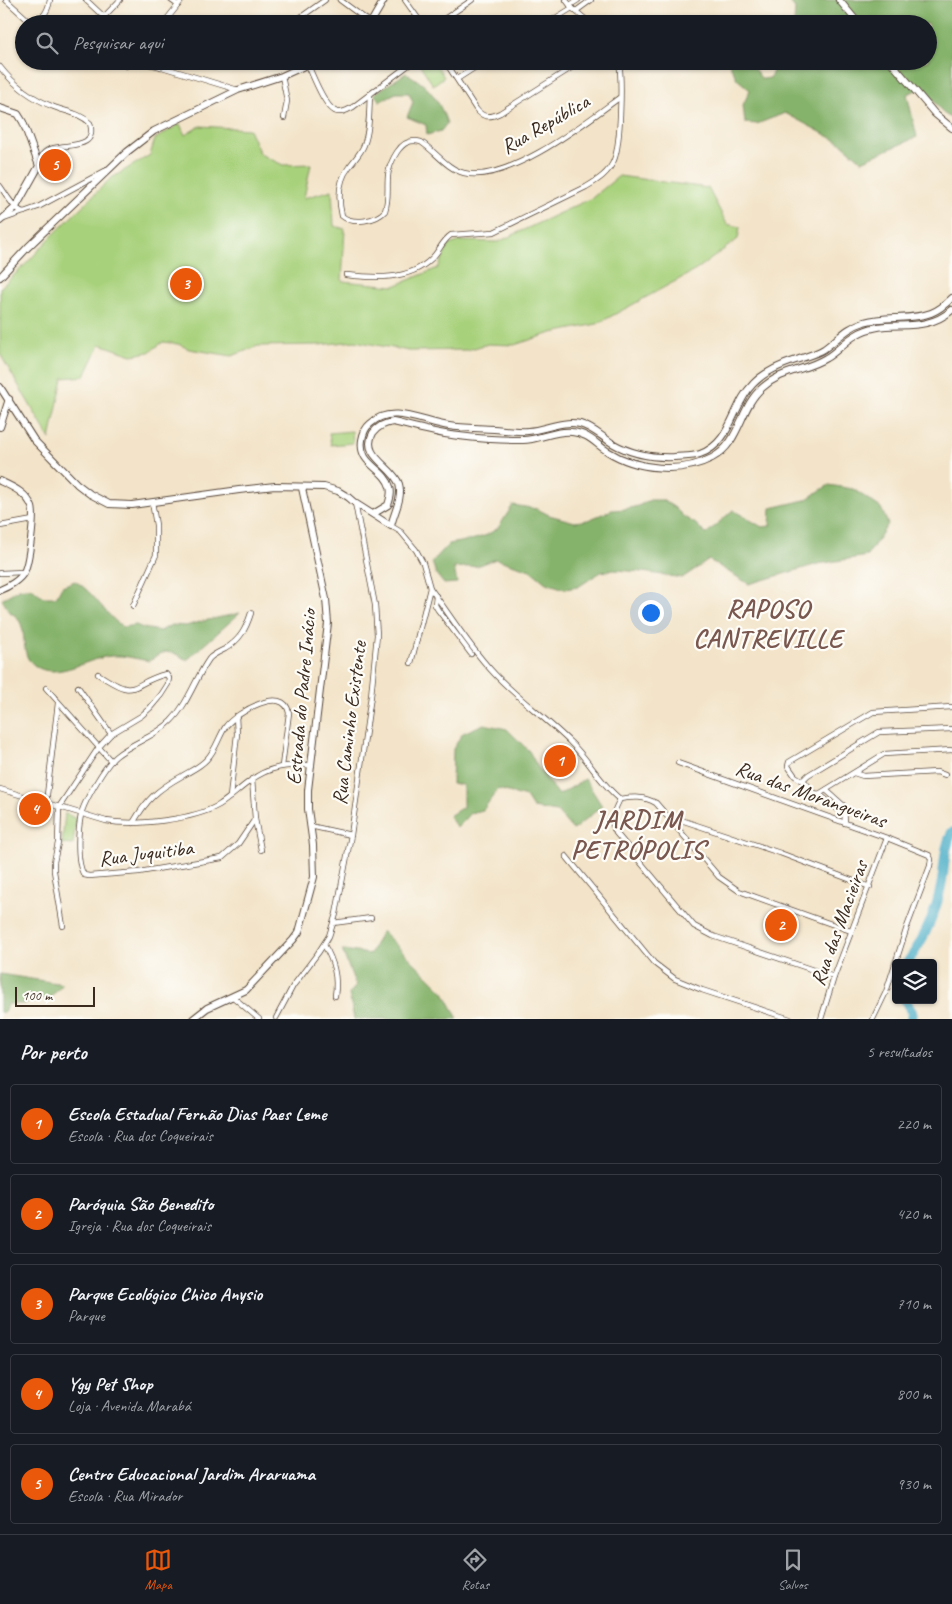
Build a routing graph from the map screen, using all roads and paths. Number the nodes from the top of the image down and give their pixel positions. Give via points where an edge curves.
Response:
1 (6, 0) edge
2 (50, 0) edge
3 (86, 0) edge
4 (120, 0) edge
5 (171, 0) edge
6 (182, 0) edge
7 (325, 0) edge
8 (340, 0) edge
9 (384, 0) edge
10 (405, 0) edge
11 (472, 0) edge
12 (566, 0) edge
13 (578, 0) edge
14 (591, 0) edge
15 (839, 0) edge
16 (178, 6) junction
17 (572, 8) junction
18 (22, 15) edge
19 (43, 15) edge
20 (102, 15) edge
21 (104, 15) edge
22 (170, 15) edge
23 (302, 15) edge
24 (360, 15) edge
25 (375, 15) edge
26 (416, 15) edge
27 (450, 15) edge
28 (561, 15) edge
29 (580, 15) edge
30 (852, 15) edge
31 (0, 68) edge
32 (172, 70) edge
33 (296, 70) edge
34 (310, 70) edge
35 (402, 70) edge
36 (451, 70) edge
37 (471, 70) edge
38 (568, 70) edge
39 (619, 70) edge
40 (898, 70) edge
41 (282, 76) junction
42 (457, 79) junction
43 (238, 90) junction
44 (370, 94) junction
45 (619, 98) junction
46 (0, 108) edge
47 (284, 118) dead end
48 (952, 128) edge
49 (39, 166) junction
50 (111, 168) junction
51 (0, 186) edge
52 (16, 207) junction
53 (26, 211) junction
54 (0, 220) edge
55 (346, 275) dead end
56 (0, 277) edge
57 (952, 298) edge
58 (952, 310) edge
59 (753, 384) junction
60 (0, 387) edge
61 (760, 390) junction
62 (9, 399) junction
63 (0, 427) edge
64 (513, 430) junction
65 (513, 440) junction
66 (362, 444) junction
67 (370, 444) junction
68 (700, 454) junction
69 (703, 462) junction
70 (0, 480) edge
71 (302, 488) junction
72 (152, 502) junction
73 (355, 503) junction
74 (383, 510) junction
75 (373, 514) junction
76 (393, 516) junction
77 (33, 520) junction
78 (0, 526) edge
79 (391, 526) junction
80 (24, 572) junction
81 (0, 573) edge
82 (430, 588) junction
83 (0, 590) edge
84 (436, 596) junction
85 (134, 606) dead end
86 (251, 613) dead end
87 (471, 654) dead end
88 (411, 663) dead end
89 (98, 674) dead end
90 (46, 688) dead end
91 (78, 688) dead end
92 (58, 703) junction
93 (952, 707) edge
94 (236, 715) junction
95 (952, 728) edge
96 (112, 734) junction
97 (99, 747) junction
98 (952, 750) edge
99 (111, 761) junction
100 (678, 763) dead end
101 (312, 765) junction
102 (282, 766) junction
103 (854, 773) junction
104 (946, 775) dead end
105 (252, 779) junction
106 (803, 780) junction
107 (0, 789) edge
108 (826, 790) junction
109 (819, 794) junction
110 (230, 796) junction
111 (835, 798) junction
112 (620, 799) junction
113 (46, 803) junction
114 (830, 804) junction
115 (59, 807) junction
116 (81, 814) junction
117 (665, 814) junction
118 (845, 815) junction
119 (255, 819) junction
120 (133, 823) junction
121 (845, 824) junction
122 (310, 826) junction
123 (351, 835) junction
124 (887, 838) junction
125 (260, 850) dead end
126 (566, 856) dead end
127 (870, 887) junction
128 (371, 918) dead end
129 (333, 923) junction
130 (63, 926) dead end
131 (852, 931) junction
132 (324, 945) junction
133 (834, 977) junction
134 (335, 996) dead end
135 (233, 997) junction
136 (276, 1018) dead end
137 (193, 1019) edge
138 (259, 1019) edge
139 (790, 1019) edge
140 (821, 1019) edge
141 (873, 1019) edge

1 - 18 street
2 - 19 street
3 - 20 street
4 - 21 street
5 - 16 street
6 - 16 street
7 - 23 street
8 - 24 street
9 - 25 street
10 - 26 street
11 - 27 street
12 - 17 street
13 - 17 street
14 - 17 street
15 - 30 street
16 - 22 street
17 - 28 street
17 - 29 street
31 - 49 street via 31,96 90,122 89,138 80,144 49,150 43,154
32 - 43 street
33 - 41 street
34 - 44 street via 332,111 344,112
35 - 44 street
36 - 42 street
37 - 42 street
38 - 42 street via 500,113 488,117 480,115
39 - 45 street
40 - 48 street via 935,114
41 - 43 street
41 - 47 street via 287,101
43 - 50 street via 154,131
44 - 45 street, Rua República via 364,147 342,177 340,186 342,216 362,221 386,211 388,168 400,148 408,142 421,142 464,173 495,171 525,160 555,143
45 - 55 street via 619,130 614,160 608,171 593,182 494,232 451,235 433,258 411,272 375,278
46 - 49 street via 18,114
49 - 52 street
50 - 53 street
50 - 56 street
51 - 52 street
52 - 53 street
52 - 54 street
53 - 54 street
57 - 59 street via 940,309 922,316 874,319 857,324 822,350 782,365
58 - 61 street via 935,322 863,330 827,358 786,373
59 - 61 street
59 - 68 street via 736,410 728,431 720,441
60 - 62 street
61 - 69 street via 735,435 719,454
62 - 63 street
62 - 72 street via 34,440 90,494 120,506
64 - 65 street
64 - 66 street via 448,426 393,414 375,419 363,434
64 - 68 street via 578,424 641,455
65 - 67 street via 459,436 393,422 375,431
65 - 69 street via 569,431 585,435 622,460 637,464 654,467
66 - 67 street
66 - 74 street via 368,462 390,487 388,505
67 - 76 street via 375,457 399,484 399,500
68 - 69 street
70 - 77 street via 24,496 32,508
71 - 72 street via 275,486
71 - 73 street via 324,487 338,491
71 - 101 street, Estrada do Padre Inácio via 326,599 328,623
72 - 85 street via 156,555
73 - 75 street
73 - 123 street, Rua Caminho Existente via 375,605 377,635
74 - 75 street
74 - 76 street
75 - 79 street
76 - 79 street
77 - 78 street
77 - 80 street
79 - 82 street via 401,532 416,550
80 - 81 street
80 - 83 street
82 - 84 street
82 - 88 street
84 - 87 street via 435,605
84 - 112 street via 491,670 569,740
86 - 99 street via 246,628 230,645 210,658 170,722
89 - 96 street via 124,689 132,689 166,674 169,678 150,708
90 - 92 street
91 - 96 street
92 - 97 street
92 - 113 street
93 - 106 street via 879,710 867,714 789,762 795,776
94 - 102 street via 266,702 282,702 288,707
94 - 110 street
94 - 120 street via 226,726 209,758 155,793
95 - 106 street via 875,733
96 - 97 street
97 - 99 street
97 - 115 street
98 - 103 street via 884,754
99 - 116 street
100 - 121 street, Rua das Morangueiras
101 - 102 street
101 - 122 street, Estrada do Padre Inácio via 308,809
102 - 105 street
103 - 104 street via 863,776 937,772
103 - 108 street
105 - 110 street
105 - 119 street
106 - 109 street via 814,793
107 - 113 street
108 - 109 street
108 - 111 street
109 - 114 street
110 - 120 street via 208,810 192,815
111 - 114 street
111 - 118 street via 844,806
112 - 117 street via 646,798 656,803
112 - 133 street via 612,817 612,827 694,926 713,936
113 - 115 street
114 - 118 street
115 - 116 street
115 - 130 street via 54,871
116 - 119 street, Rua Juquitiba via 80,861 82,872 89,876 139,872 222,858 238,844
116 - 120 street via 106,821
117 - 127 street
117 - 131 street via 729,885
118 - 121 street
119 - 125 street
121 - 124 street, Rua das Morangueiras
122 - 123 street
122 - 135 street, Estrada do Padre Inácio via 314,877 299,932 254,983
123 - 129 street, Rua Caminho Existente
124 - 127 street, Rua das Macieiras
124 - 141 street, Rua das Morangueiras via 925,853 931,859 886,992
126 - 139 street via 654,963 675,979
127 - 131 street, Rua das Macieiras
128 - 129 street
129 - 132 street, Rua Caminho Existente
131 - 133 street, Rua das Macieiras
132 - 134 street via 336,974
132 - 136 street, Rua Caminho Existente via 293,986
133 - 140 street, Rua das Macieiras
135 - 137 street, Estrada do Padre Inácio via 207,1008
135 - 138 street

